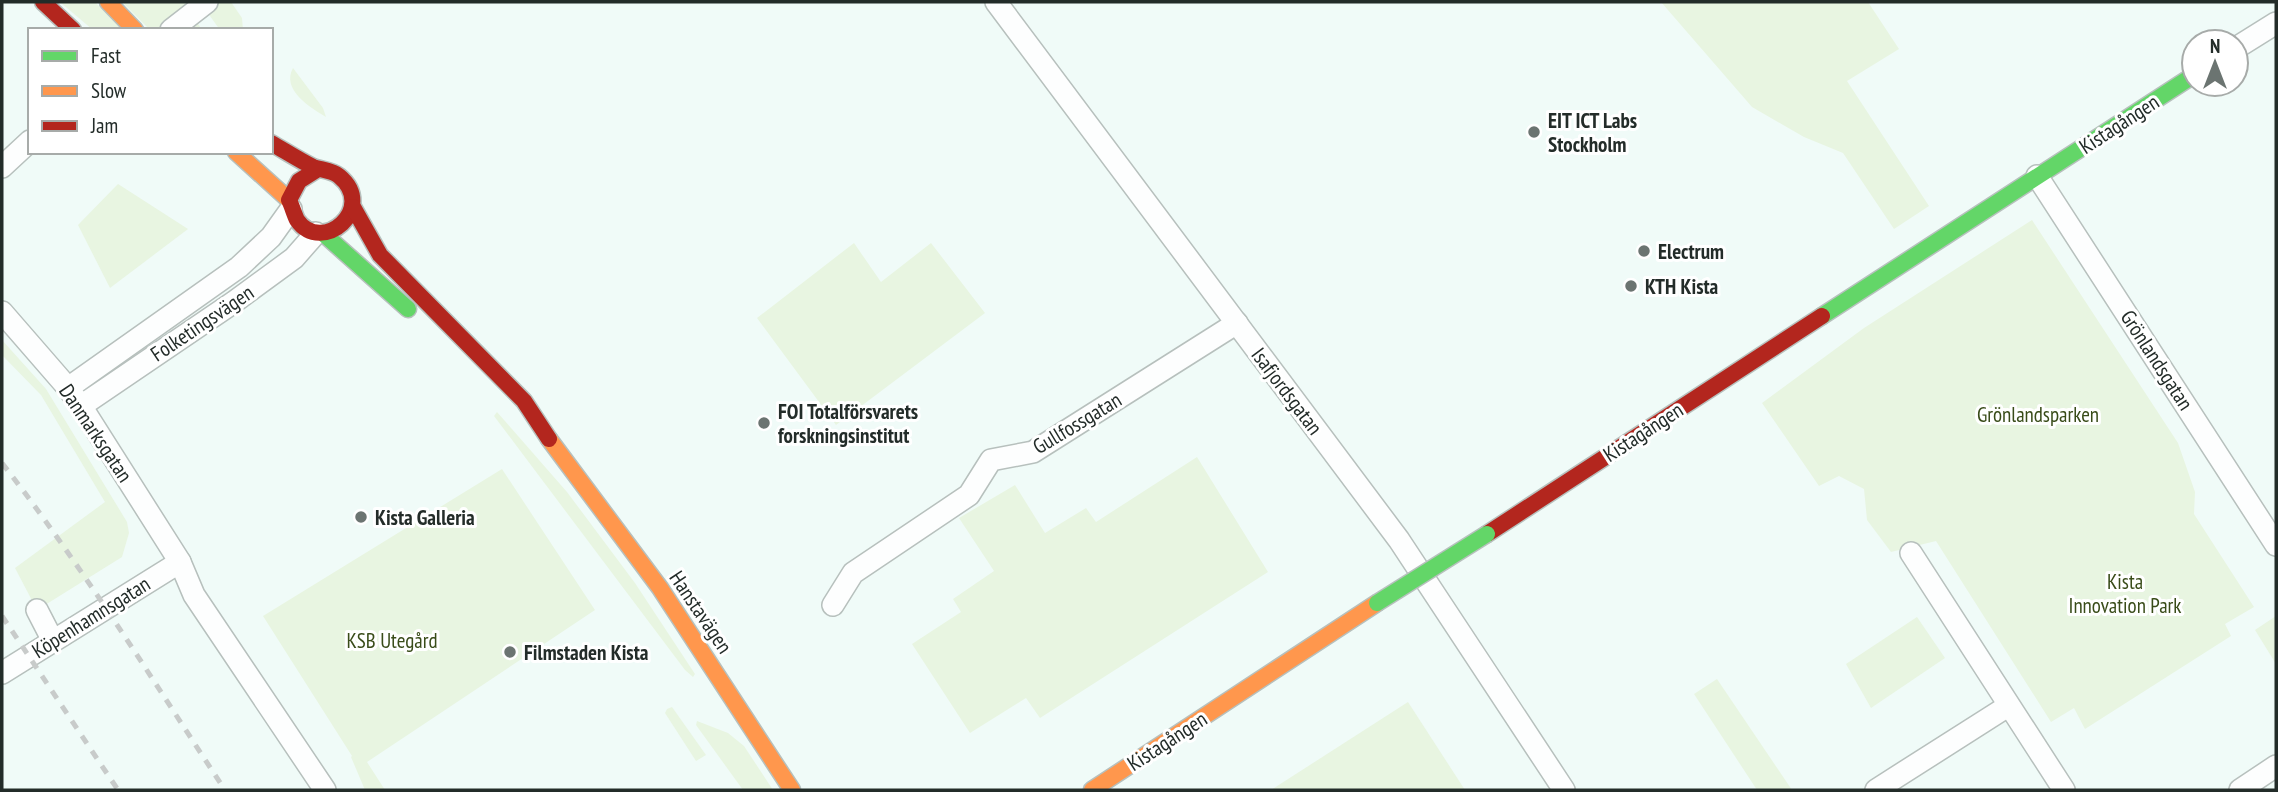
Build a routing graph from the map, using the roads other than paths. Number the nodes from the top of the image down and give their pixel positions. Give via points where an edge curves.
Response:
1 (43, 2) edge
2 (108, 2) edge
3 (207, 2) edge
4 (996, 2) edge
5 (2276, 23) edge
6 (71, 28) edge
7 (133, 28) edge
8 (174, 28) edge
9 (2250, 39) edge
10 (2180, 84) edge
11 (273, 144) edge
12 (25, 145) edge
13 (238, 154) edge
14 (2, 167) edge
15 (318, 169) junction
16 (2037, 176) junction
17 (290, 204) junction
18 (353, 207) junction
19 (321, 234) junction
20 (2, 312) edge
21 (422, 321) dead end
22 (1237, 323) junction
23 (68, 388) junction
24 (81, 406) junction
25 (522, 425) dead end
26 (566, 463) junction
27 (2276, 545) edge
28 (1911, 554) dead end
29 (180, 562) junction
30 (833, 605) dead end
31 (37, 610) dead end
32 (53, 640) junction
33 (2, 673) edge
34 (2008, 706) junction
35 (2276, 766) edge
36 (325, 790) edge
37 (339, 790) edge
38 (792, 790) edge
39 (1092, 790) edge
40 (1563, 790) edge
41 (1876, 790) edge
42 (2064, 790) edge
43 (2240, 790) edge

1 - 6 main road
2 - 7 main road
3 - 8 street
4 - 22 street, Isafjordsgatan
5 - 9 street
10 - 16 main road, Kistagången
11 - 15 main road, Hanstavägen
12 - 14 street
13 - 17 main road
15 - 17 main road via 297,181
15 - 18 main road, Hanstavägen via 328,170 348,185
16 - 27 street, Grönlandsgatan
16 - 39 main road, Kistagången, bridge
17 - 19 main road via 299,224
17 - 23 street, Folketingsvägen via 271,237 239,267
18 - 19 main road via 343,224
18 - 26 main road, Hanstavägen via 380,255 524,401
19 - 21 main road
19 - 24 street, Folketingsvägen via 234,302
20 - 23 street, Danmarksgatan
22 - 30 street, Gullfossgatan via 1033,452 991,460 969,495 853,573
22 - 40 street, Isafjordsgatan via 1399,541
23 - 24 street, Danmarksgatan
24 - 29 street, Danmarksgatan
25 - 26 main road, Hanstavägen
26 - 38 main road, Hanstavägen via 660,588
28 - 34 street
29 - 32 street, Köpenhamnsgatan
29 - 36 street, Danmarksgatan via 194,595
29 - 37 street, Danmarksgatan via 204,588
31 - 32 street
32 - 33 street, Köpenhamnsgatan
34 - 41 street
34 - 42 street
35 - 43 street

